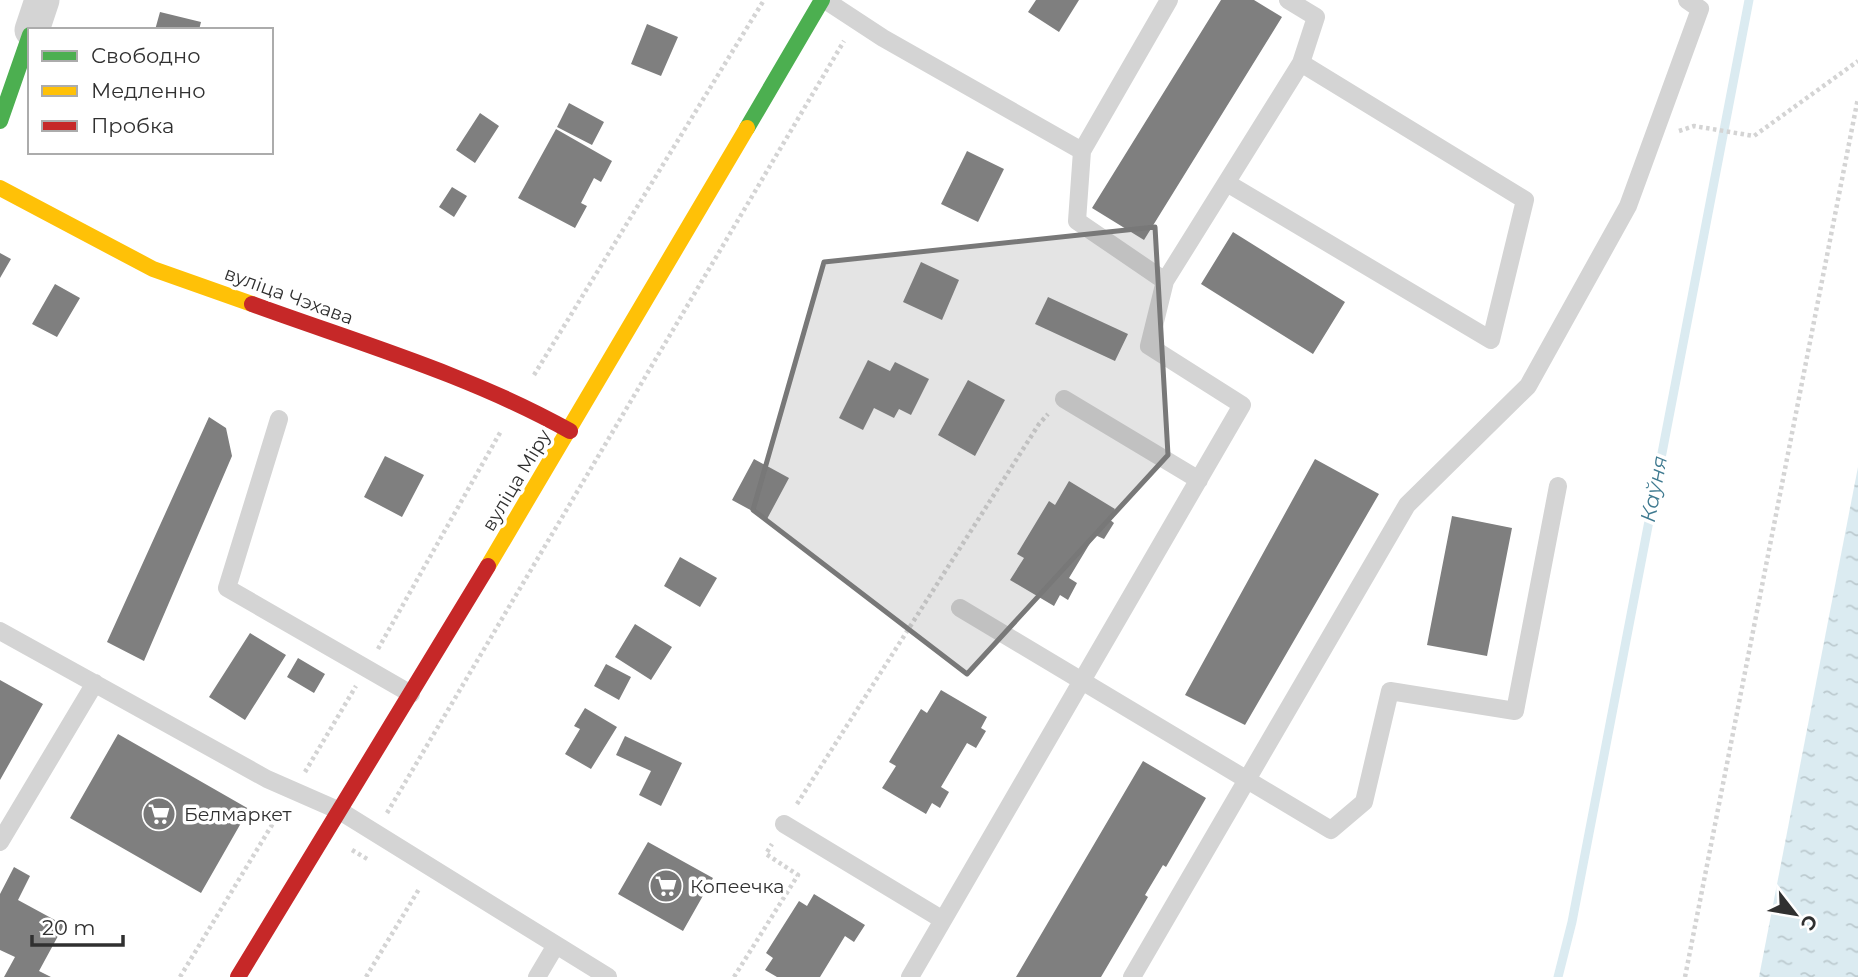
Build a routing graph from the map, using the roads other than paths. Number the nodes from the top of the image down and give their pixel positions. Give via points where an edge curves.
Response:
1 (42, 0) edge
2 (824, 0) edge
3 (1169, 0) edge
4 (1288, 0) edge
5 (1687, 0) edge
6 (33, 28) edge
7 (28, 41) edge
8 (1301, 63) junction
9 (0, 121) edge
10 (1082, 151) junction
11 (1227, 183) junction
12 (0, 188) edge
13 (1165, 281) junction
14 (1063, 399) road end
15 (279, 419) dead end
16 (570, 431) junction
17 (1199, 480) junction
18 (1558, 486) dead end
19 (960, 608) dead end
20 (0, 631) edge
21 (1082, 682) junction
22 (94, 683) junction
23 (411, 694) junction
24 (1249, 779) junction
25 (340, 811) junction
26 (784, 824) road end
27 (0, 842) edge
28 (943, 920) junction
29 (556, 945) junction
30 (238, 977) edge
31 (537, 977) edge
32 (608, 977) edge
33 (910, 977) edge
34 (1132, 977) edge

1 - 6 street
2 - 10 lane
2 - 16 main road, вуліца Міру
3 - 10 lane
4 - 8 lane via 1316,17
5 - 24 lane via 1700,9 1628,206 1528,386 1407,505
7 - 9 main road
8 - 11 lane
8 - 11 lane via 1525,200 1491,340
10 - 13 lane via 1077,221
11 - 13 lane
12 - 16 main road, вуліца Чэхава via 153,269 477,385
13 - 17 lane via 1149,346 1242,405
14 - 17 lane
15 - 23 lane via 228,588
16 - 23 main road, вуліца Міру
17 - 21 lane
18 - 24 lane via 1515,711 1390,691 1364,802 1331,830
19 - 21 lane
20 - 22 lane
21 - 24 lane
21 - 28 lane
22 - 25 lane via 267,779
22 - 27 lane
23 - 25 main road, вуліца Міру
24 - 34 lane
25 - 29 lane
25 - 30 main road, вуліца Міру
26 - 28 lane
28 - 33 lane
29 - 31 lane
29 - 32 lane

